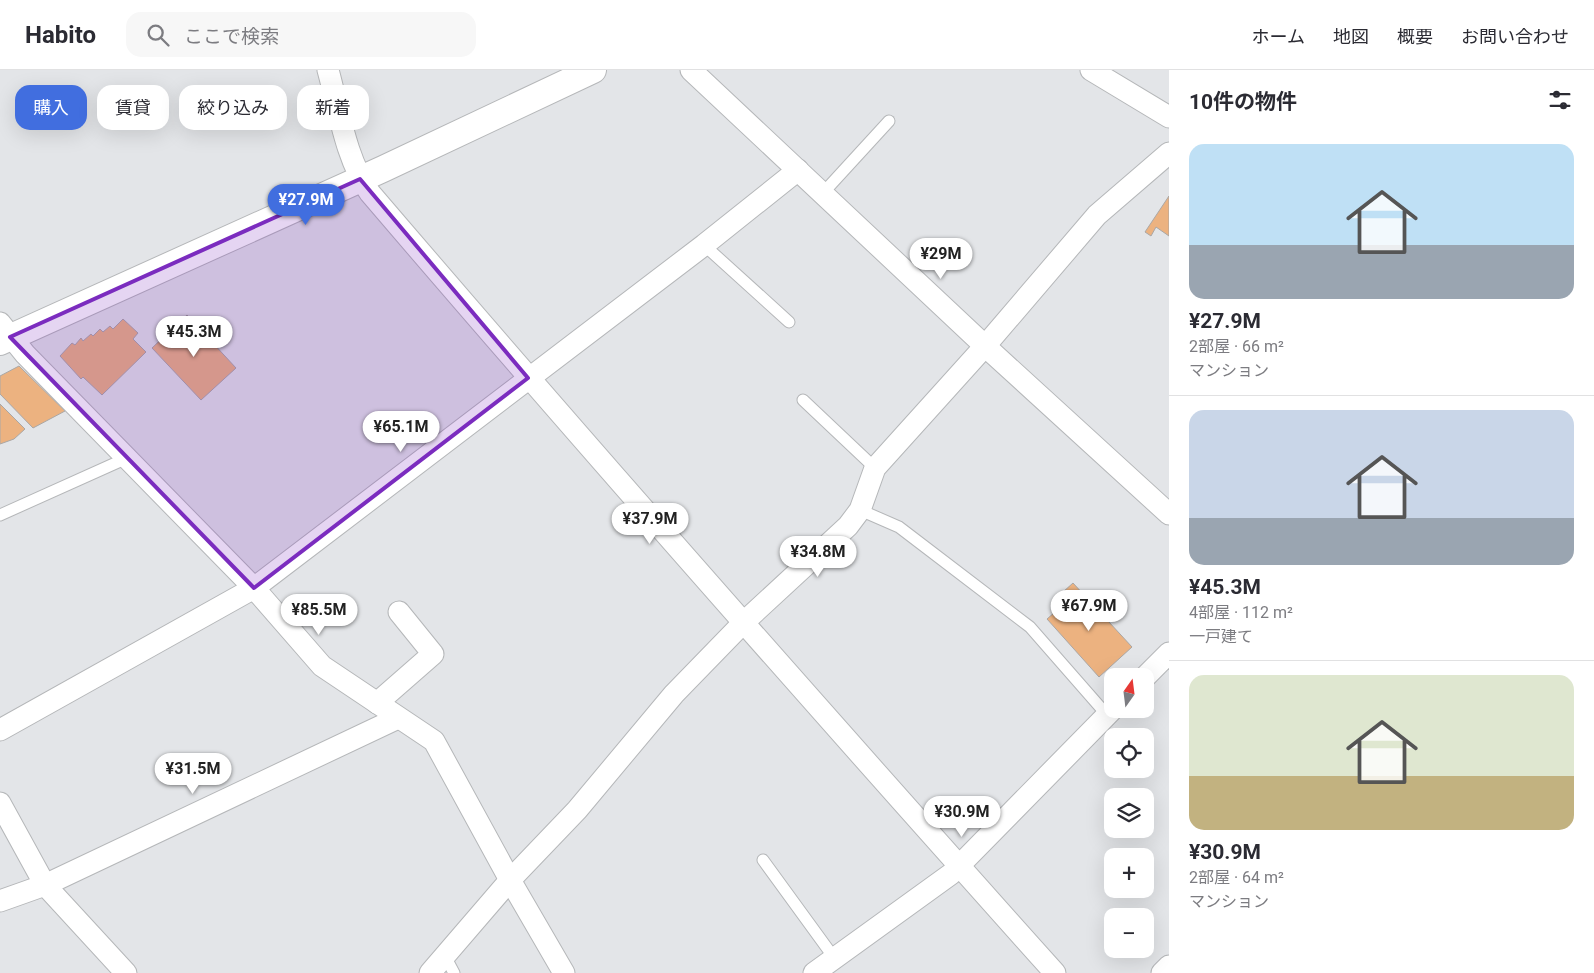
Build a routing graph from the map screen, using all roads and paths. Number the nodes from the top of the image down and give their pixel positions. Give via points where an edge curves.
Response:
1 (328, 70) edge
2 (593, 70) edge
3 (691, 70) edge
4 (1092, 70) edge
5 (1169, 117) edge
6 (889, 121) dead end
7 (1169, 152) edge
8 (798, 170) junction
9 (360, 179) junction
10 (822, 193) junction
11 (704, 245) junction
12 (789, 322) dead end
13 (4, 334) edge
14 (985, 346) junction
15 (528, 378) junction
16 (803, 400) dead end
17 (127, 458) junction
18 (875, 468) junction
19 (1167, 505) edge
20 (860, 510) junction
21 (0, 515) edge
22 (254, 588) junction
23 (399, 612) dead end
24 (742, 623) junction
25 (1169, 653) edge
26 (1154, 668) edge
27 (377, 703) junction
28 (1104, 706) edge
29 (398, 718) junction
30 (1104, 718) edge
31 (0, 730) edge
32 (0, 803) edge
33 (764, 860) dead end
34 (959, 866) junction
35 (510, 880) junction
36 (45, 885) junction
37 (0, 901) edge
38 (834, 958) junction
39 (449, 965) edge
40 (1169, 966) edge
41 (126, 973) edge
42 (430, 973) edge
43 (564, 973) edge
44 (814, 973) edge
45 (1055, 973) edge
46 (1162, 973) edge

1 - 9 street
2 - 9 street
3 - 8 street
4 - 5 street
6 - 10 lane
7 - 14 street via 1097,215
8 - 10 street
8 - 11 street
9 - 13 street
9 - 15 street
10 - 14 street
11 - 12 lane
11 - 15 street
13 - 17 street
14 - 18 street
14 - 19 street
15 - 22 street
15 - 24 street
16 - 18 lane
17 - 21 lane
17 - 22 street
18 - 20 street
20 - 24 street via 848,526
20 - 28 lane via 899,527 1030,627
22 - 27 street via 322,666
22 - 31 street
23 - 27 street via 433,654
24 - 34 street
24 - 35 street via 674,694 577,810
25 - 26 street
27 - 29 street
29 - 35 street via 434,741
29 - 36 street
30 - 34 street
32 - 36 street
33 - 38 lane
34 - 38 street
34 - 45 street
35 - 39 street
35 - 43 street
36 - 37 street
36 - 41 street
38 - 44 street
39 - 42 street
40 - 46 street

